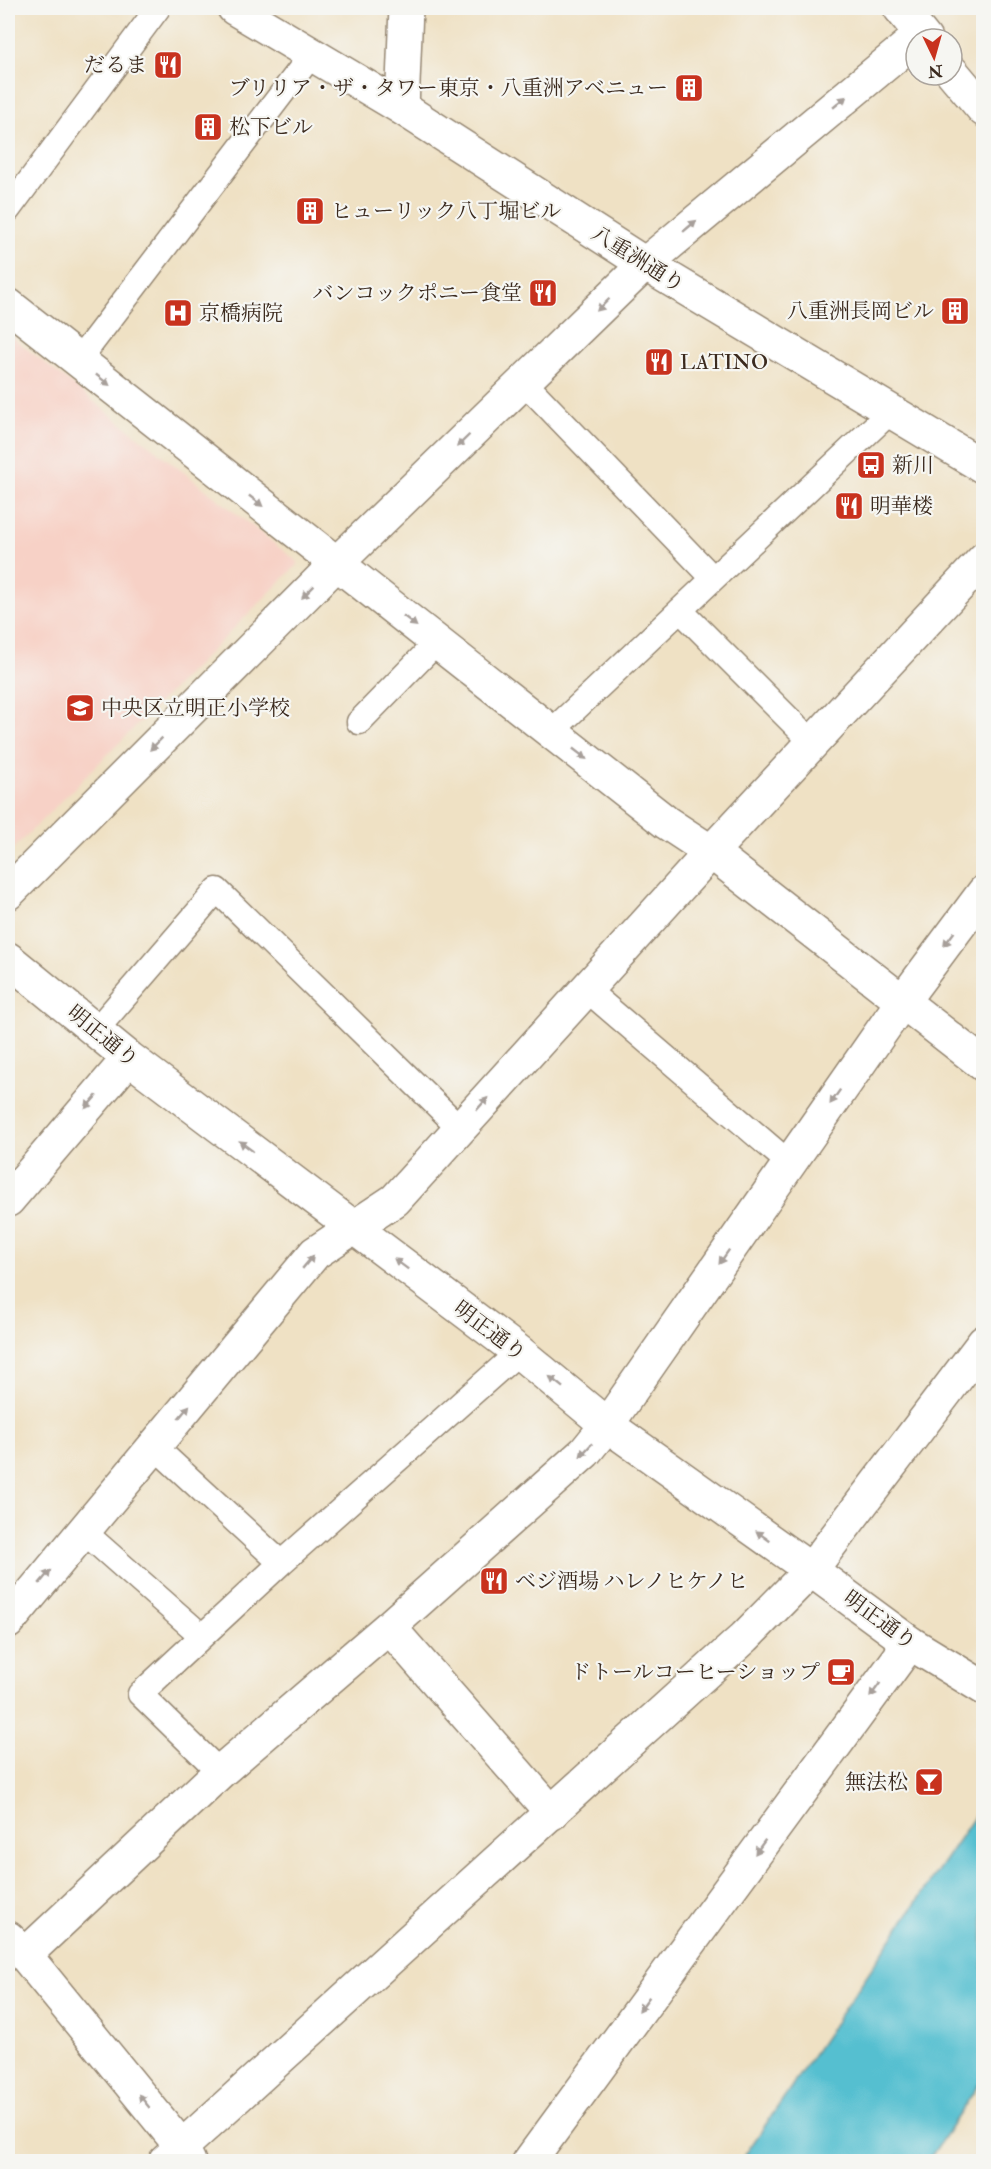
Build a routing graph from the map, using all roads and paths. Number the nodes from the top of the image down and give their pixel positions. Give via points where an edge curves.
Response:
1 (158, 8) edge
2 (234, 8) edge
3 (406, 8) edge
4 (900, 8) edge
5 (913, 27) edge
6 (904, 51) edge
7 (312, 54) junction
8 (964, 86) edge
9 (402, 108) junction
10 (984, 110) edge
11 (8, 210) edge
12 (645, 264) junction
13 (8, 305) edge
14 (78, 360) junction
15 (524, 382) junction
16 (891, 411) junction
17 (984, 466) edge
18 (984, 559) edge
19 (337, 563) junction
20 (713, 578) junction
21 (680, 610) junction
22 (437, 642) junction
23 (359, 723) dead end
24 (551, 732) junction
25 (813, 743) junction
26 (711, 852) junction
27 (984, 892) edge
28 (8, 893) edge
29 (8, 959) edge
30 (586, 989) junction
31 (902, 1002) junction
32 (96, 1030) junction
33 (129, 1058) junction
34 (984, 1065) edge
35 (460, 1128) junction
36 (789, 1163) junction
37 (8, 1200) edge
38 (352, 1227) junction
39 (984, 1342) edge
40 (519, 1352) junction
41 (608, 1425) junction
42 (155, 1447) junction
43 (83, 1531) junction
44 (281, 1563) junction
45 (811, 1570) junction
46 (8, 1622) edge
47 (389, 1628) junction
48 (202, 1636) junction
49 (910, 1643) junction
50 (984, 1688) edge
51 (220, 1772) junction
52 (552, 1813) junction
53 (16, 1946) edge
54 (179, 2156) edge
55 (529, 2162) edge

1 - 11 lane
2 - 7 street, 八重洲通り
3 - 9 street
4 - 5 street
12 -> 6 street
7 - 9 street, 八重洲通り
7 - 14 lane
8 - 10 street
9 - 12 street, 八重洲通り
12 -> 15 street
12 - 16 street, 八重洲通り
13 - 14 street
14 -> 19 street
15 -> 19 street
15 - 20 lane
16 - 17 street, 八重洲通り
16 - 20 lane
18 - 25 street
19 -> 22 street
19 -> 28 street
20 - 21 lane
21 - 24 lane
21 - 25 lane
22 - 23 lane
22 - 24 street
24 -> 26 street
25 - 26 street
26 - 30 street
26 - 31 street
27 -> 31 street
29 - 32 street, 明正通り
35 -> 30 street
30 - 36 lane
31 - 34 street
31 -> 36 street
32 - 33 street, 明正通り
32 - 35 lane via 217,890
33 -> 37 street
38 -> 33 street, 明正通り
35 - 38 street via 395,1200
36 -> 41 street
40 -> 38 street, 明正通り
42 -> 38 street via 315,1253
39 - 45 street
41 -> 40 street, 明正通り
40 - 44 lane
45 -> 41 street, 明正通り
41 -> 47 street via 585,1452
42 - 43 street
42 - 44 lane
46 -> 43 street
43 - 48 lane
44 - 48 lane
45 - 49 street, 明正通り
45 - 52 street via 745,1637
47 - 51 street
47 - 52 street
48 - 51 lane via 140,1694
49 - 50 street, 明正通り
49 -> 55 street
51 - 53 street
52 - 54 street
54 -> 53 street

